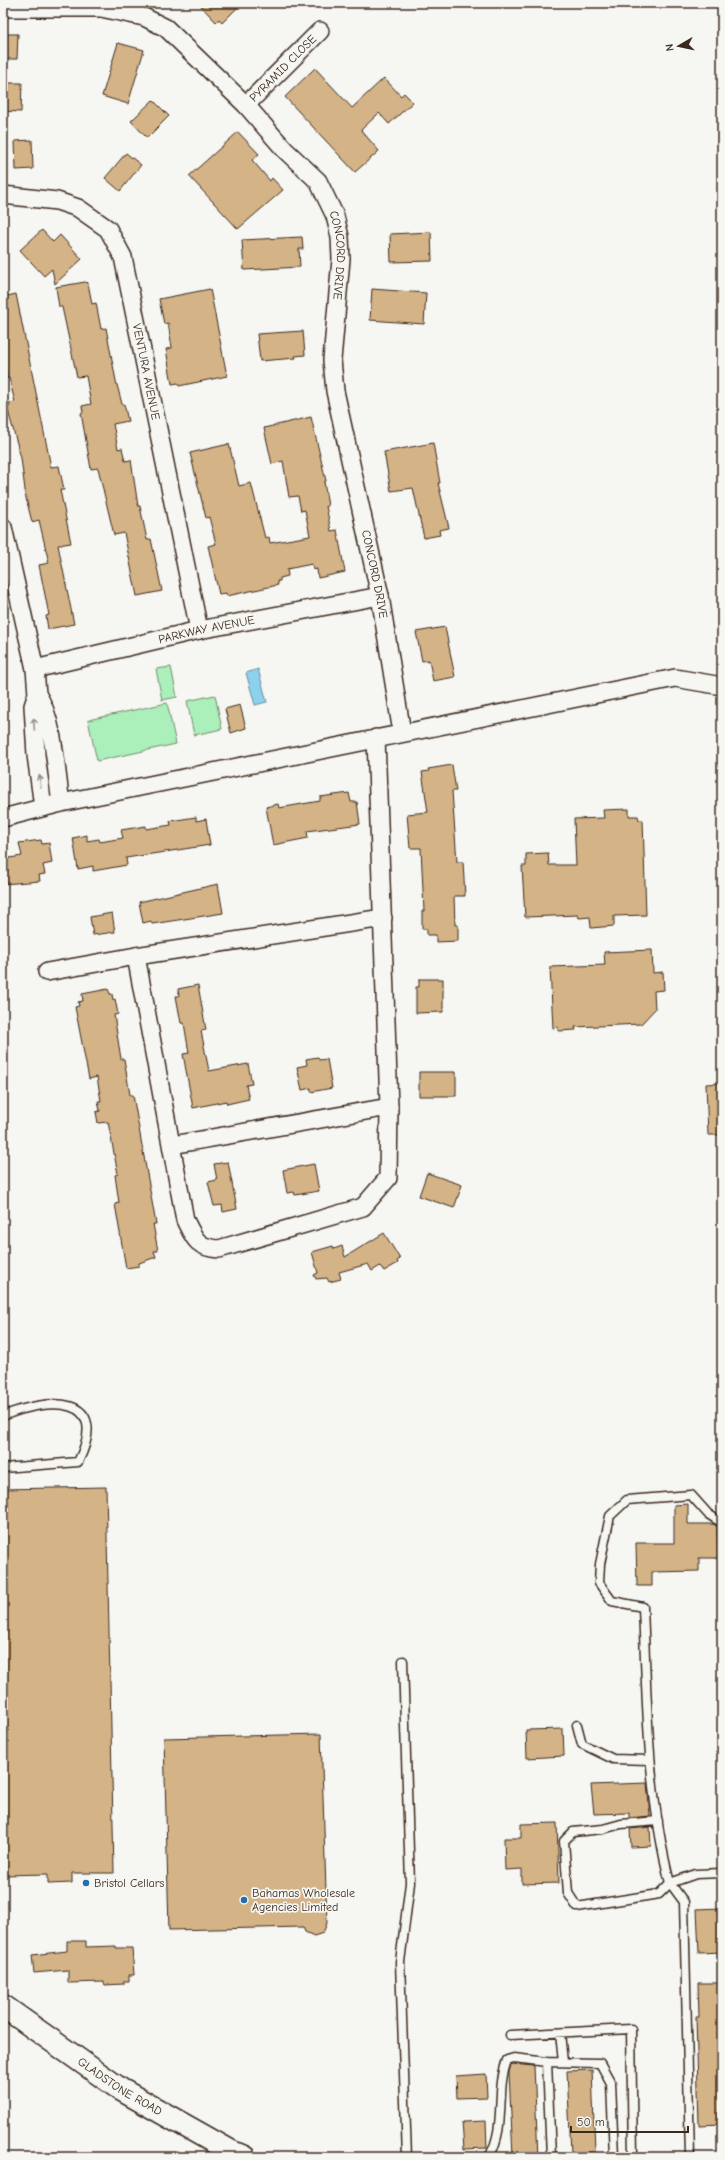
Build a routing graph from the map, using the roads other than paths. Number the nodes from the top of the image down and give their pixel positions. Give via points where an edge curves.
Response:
1 (3, 8) edge
2 (320, 31) dead end
3 (246, 105) junction
4 (3, 195) edge
5 (3, 527) edge
6 (380, 596) junction
7 (199, 630) junction
8 (35, 669) junction
9 (722, 686) edge
10 (37, 694) junction
11 (402, 733) junction
12 (376, 738) junction
13 (61, 803) junction
14 (43, 807) junction
15 (3, 818) edge
16 (383, 918) junction
17 (136, 956) junction
18 (47, 972) dead end
19 (389, 1107) junction
20 (172, 1145) junction
21 (3, 1416) edge
22 (3, 1468) edge
23 (722, 1523) edge
24 (403, 1661) dead end
25 (577, 1724) dead end
26 (649, 1760) junction
27 (658, 1821) junction
28 (722, 1872) edge
29 (670, 1883) junction
30 (3, 2006) edge
31 (560, 2032) junction
32 (510, 2035) dead end
33 (547, 2062) junction
34 (563, 2062) junction
35 (244, 2157) edge
36 (407, 2157) edge
37 (489, 2157) edge
38 (551, 2157) edge
39 (614, 2157) edge
40 (633, 2157) edge
41 (690, 2157) edge

1 - 3 street, CONCORD DRIVE via 101,8 144,17 166,28
2 - 3 street, PYRAMID CLOSE
3 - 6 street, CONCORD DRIVE via 285,150 318,181 336,216 341,259 333,336 335,391
4 - 7 street, VENTURA AVENUE via 57,201 78,208 108,229 123,257
5 - 8 street
6 - 7 street, PARKWAY AVENUE
6 - 11 street, CONCORD DRIVE
7 - 8 street, PARKWAY AVENUE
8 - 10 street
9 - 11 street via 675,678
10 - 13 street via 48,722
14 -> 10 street via 33,706
11 - 12 street
12 - 13 street
12 - 16 street
13 - 14 street
14 - 15 street
16 - 17 street
16 - 19 street
17 - 18 street
17 - 20 street
19 - 20 street
19 - 20 street via 388,1178 363,1207 219,1249 206,1249 194,1238 185,1220
21 - 22 lane via 27,1408 60,1404 75,1406 85,1415 88,1429 86,1447 78,1462
23 - 26 lane via 708,1514 691,1494 627,1500 610,1516 600,1564 599,1583 612,1601 644,1607
24 - 36 lane via 410,1883 400,1962
25 - 26 lane via 582,1744 613,1758
26 - 27 lane
27 - 29 lane
27 - 29 lane via 572,1832 564,1841 568,1893 577,1907 659,1894
28 - 29 lane via 696,1874
29 - 41 lane via 684,1902
30 - 35 main road, GLADSTONE ROAD via 120,2089
31 - 32 lane
31 - 34 lane
31 - 40 lane via 631,2029
33 - 34 lane
33 - 37 lane via 514,2058 507,2060 502,2082 499,2135
33 - 38 lane
34 - 39 lane via 600,2063 612,2083

